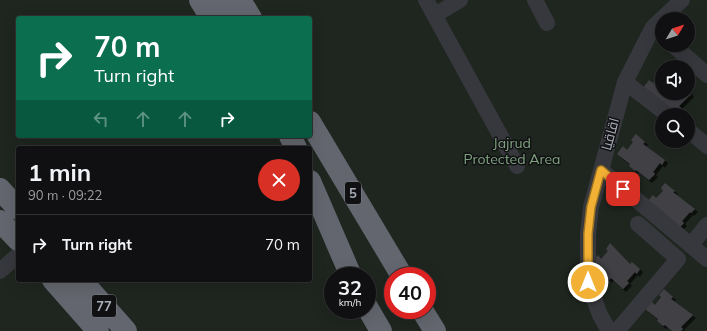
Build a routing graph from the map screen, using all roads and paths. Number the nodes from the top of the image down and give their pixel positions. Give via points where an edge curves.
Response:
1 (200, 0) edge
2 (218, 0) edge
3 (240, 0) edge
4 (426, 0) edge
5 (460, 0) edge
6 (535, 0) edge
7 (682, 0) edge
8 (673, 12) edge
9 (435, 15) junction
10 (210, 16) edge
11 (227, 16) edge
12 (249, 16) edge
13 (547, 23) dead end
14 (655, 36) edge
15 (681, 52) edge
16 (707, 75) edge
17 (625, 82) junction
18 (659, 108) edge
19 (312, 125) edge
20 (695, 136) edge
21 (707, 146) edge
22 (516, 166) dead end
23 (601, 170) junction
24 (312, 186) edge
25 (0, 189) edge
26 (16, 207) edge
27 (0, 222) edge
28 (638, 224) dead end
29 (707, 225) edge
30 (16, 238) edge
31 (691, 245) junction
32 (16, 257) edge
33 (707, 259) edge
34 (347, 267) edge
35 (397, 267) edge
36 (0, 271) edge
37 (56, 282) edge
38 (83, 282) edge
39 (374, 319) edge
40 (428, 319) edge
41 (98, 331) edge
42 (126, 331) edge
43 (381, 331) edge
44 (435, 331) edge
45 (609, 331) edge
46 (617, 331) edge

1 - 10 highway
2 - 11 highway
3 - 12 highway
4 - 9 street
5 - 9 street
6 - 13 street
7 - 8 street, اقاقیا
9 - 22 street
14 - 17 street, اقاقیا
15 - 16 street
17 - 18 street
17 - 23 street, اقاقیا
19 - 35 highway, 5
20 - 21 street
23 - 31 street
23 - 45 street, اقاقیا via 591,207 588,282
24 - 34 highway
25 - 26 highway
27 - 30 highway
28 - 46 street via 678,258
29 - 31 street
31 - 33 street
32 - 36 street
37 - 41 highway, 77
38 - 42 highway, 77
39 - 43 highway
40 - 44 highway

